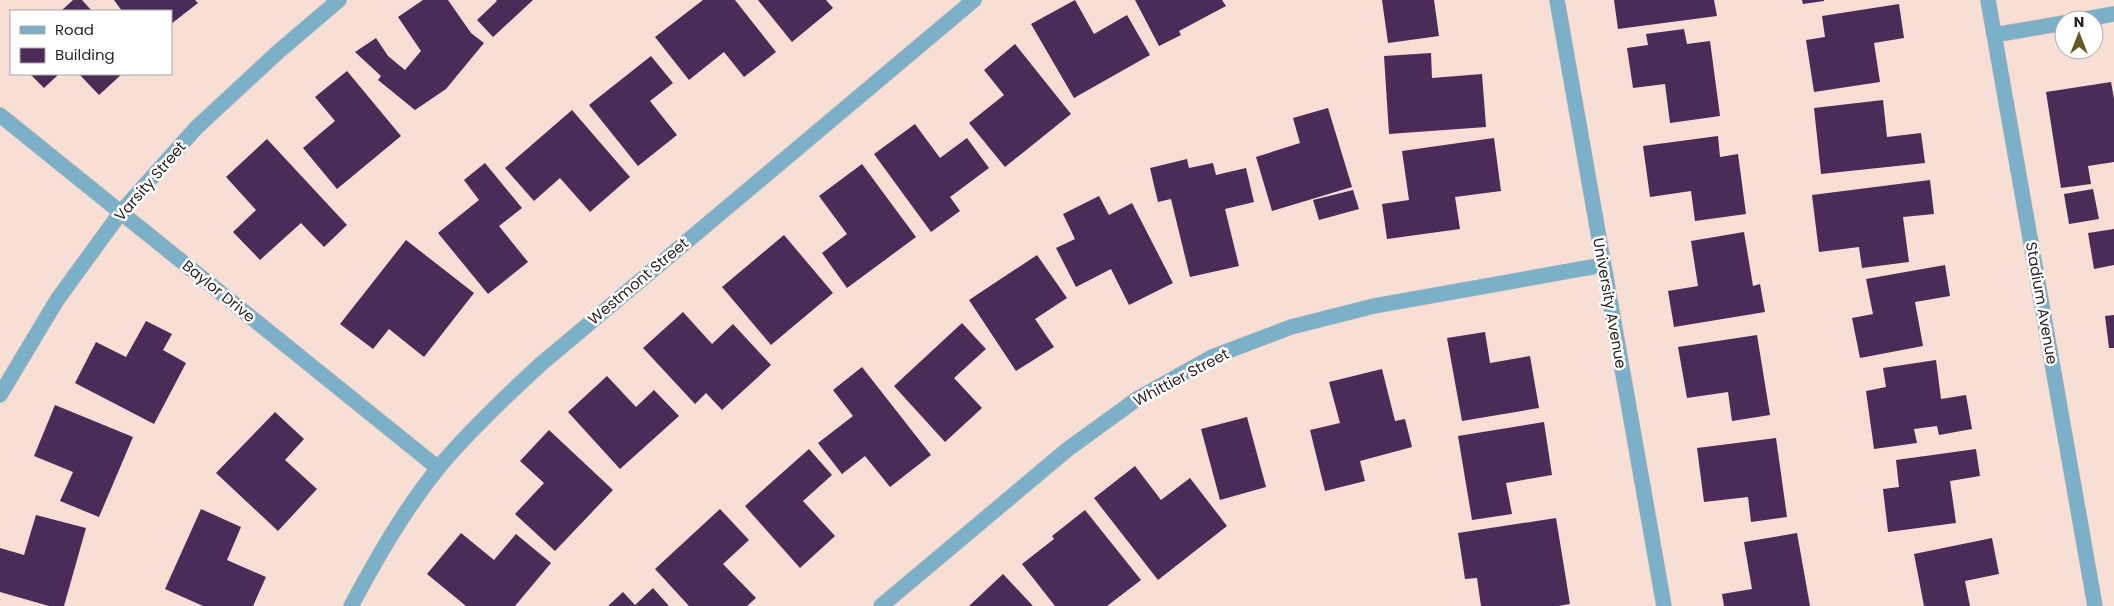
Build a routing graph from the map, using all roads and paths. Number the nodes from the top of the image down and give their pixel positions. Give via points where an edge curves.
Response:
1 (339, 0) edge
2 (974, 0) edge
3 (1557, 0) edge
4 (1988, 0) edge
5 (2054, 25) edge
6 (1994, 35) junction
7 (0, 115) edge
8 (121, 212) junction
9 (1604, 265) junction
10 (0, 395) edge
11 (438, 468) junction
12 (351, 606) edge
13 (881, 606) edge
14 (1664, 606) edge
15 (2095, 606) edge

1 - 8 street, Varsity Street via 196,128
2 - 11 street, Westmont Street via 540,364 487,414
3 - 9 street, University Avenue
4 - 6 street, Stadium Avenue
5 - 6 street
6 - 15 street, Stadium Avenue
7 - 8 street, Baylor Drive
8 - 10 street, Varsity Street via 57,300
8 - 11 street, Baylor Drive
9 - 13 street, Whittier Street via 1374,306 1291,326 1212,357 1137,399 1068,449
9 - 14 street, University Avenue
11 - 12 street, Westmont Street via 385,543

